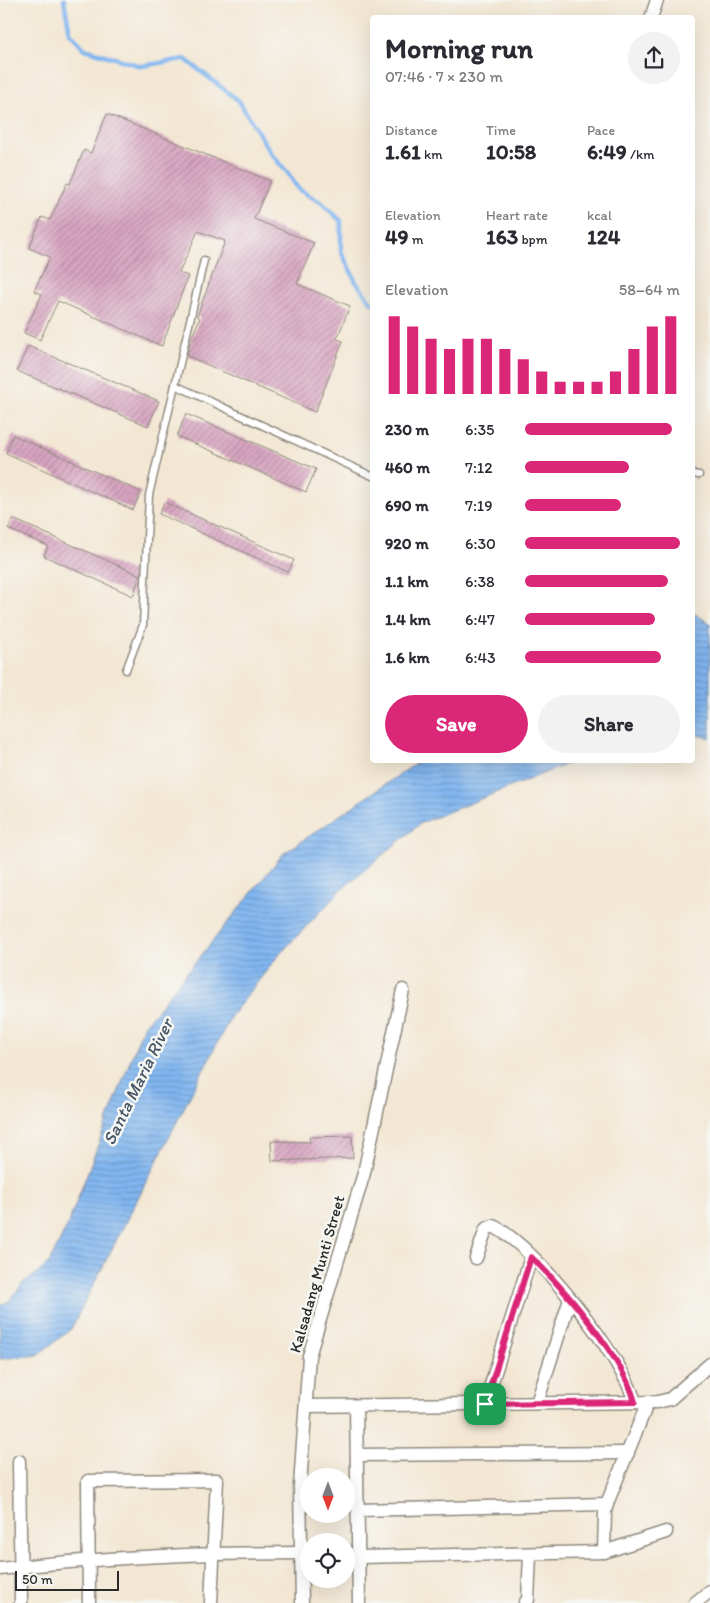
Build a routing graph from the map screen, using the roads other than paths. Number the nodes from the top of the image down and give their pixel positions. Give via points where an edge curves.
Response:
1 (657, 0) edge
2 (652, 15) edge
3 (204, 260) dead end
4 (175, 385) junction
5 (370, 475) edge
6 (126, 670) dead end
7 (403, 990) dead end
8 (531, 1257) junction
9 (476, 1258) dead end
10 (570, 1300) junction
11 (710, 1364) edge
12 (641, 1402) junction
13 (485, 1404) junction
14 (537, 1404) junction
15 (306, 1406) junction
16 (356, 1406) junction
17 (628, 1453) junction
18 (357, 1455) junction
19 (19, 1461) dead end
20 (607, 1504) junction
21 (358, 1510) junction
22 (666, 1532) dead end
23 (301, 1533) edge
24 (604, 1552) junction
25 (213, 1553) junction
26 (300, 1553) edge
27 (530, 1555) junction
28 (358, 1558) junction
29 (88, 1559) junction
30 (20, 1567) junction
31 (0, 1570) edge
32 (302, 1588) edge
33 (710, 1591) edge
34 (21, 1603) edge
35 (89, 1603) edge
36 (211, 1603) edge
37 (302, 1603) edge
38 (359, 1603) edge
39 (525, 1603) edge
40 (695, 1603) edge

1 - 2 street
3 - 4 lane
4 - 5 lane
4 - 6 lane via 150,495 143,625
7 - 15 street, Kalsadang Munti Street via 364,1173 309,1356
8 - 9 street via 493,1226 486,1228
8 - 10 street
8 - 13 street
10 - 12 street via 595,1330
10 - 14 street
11 - 12 street via 670,1399
12 - 14 street
12 - 17 street
13 - 14 street
13 - 16 street
15 - 16 street
15 - 23 street, Kalsadang Munti Street via 300,1486
16 - 18 street
17 - 18 street
17 - 20 street
18 - 21 street
19 - 30 street
20 - 21 street
20 - 24 street
21 - 28 street
22 - 24 street
24 - 27 street
25 - 26 street
25 - 29 street
25 - 29 street via 217,1480 88,1481
25 - 36 street
27 - 28 street
27 - 39 street via 528,1600
28 - 38 street
29 - 30 street
29 - 35 street
30 - 31 street
30 - 34 street
32 - 37 street, Kalsadang Munti Street
33 - 40 street

